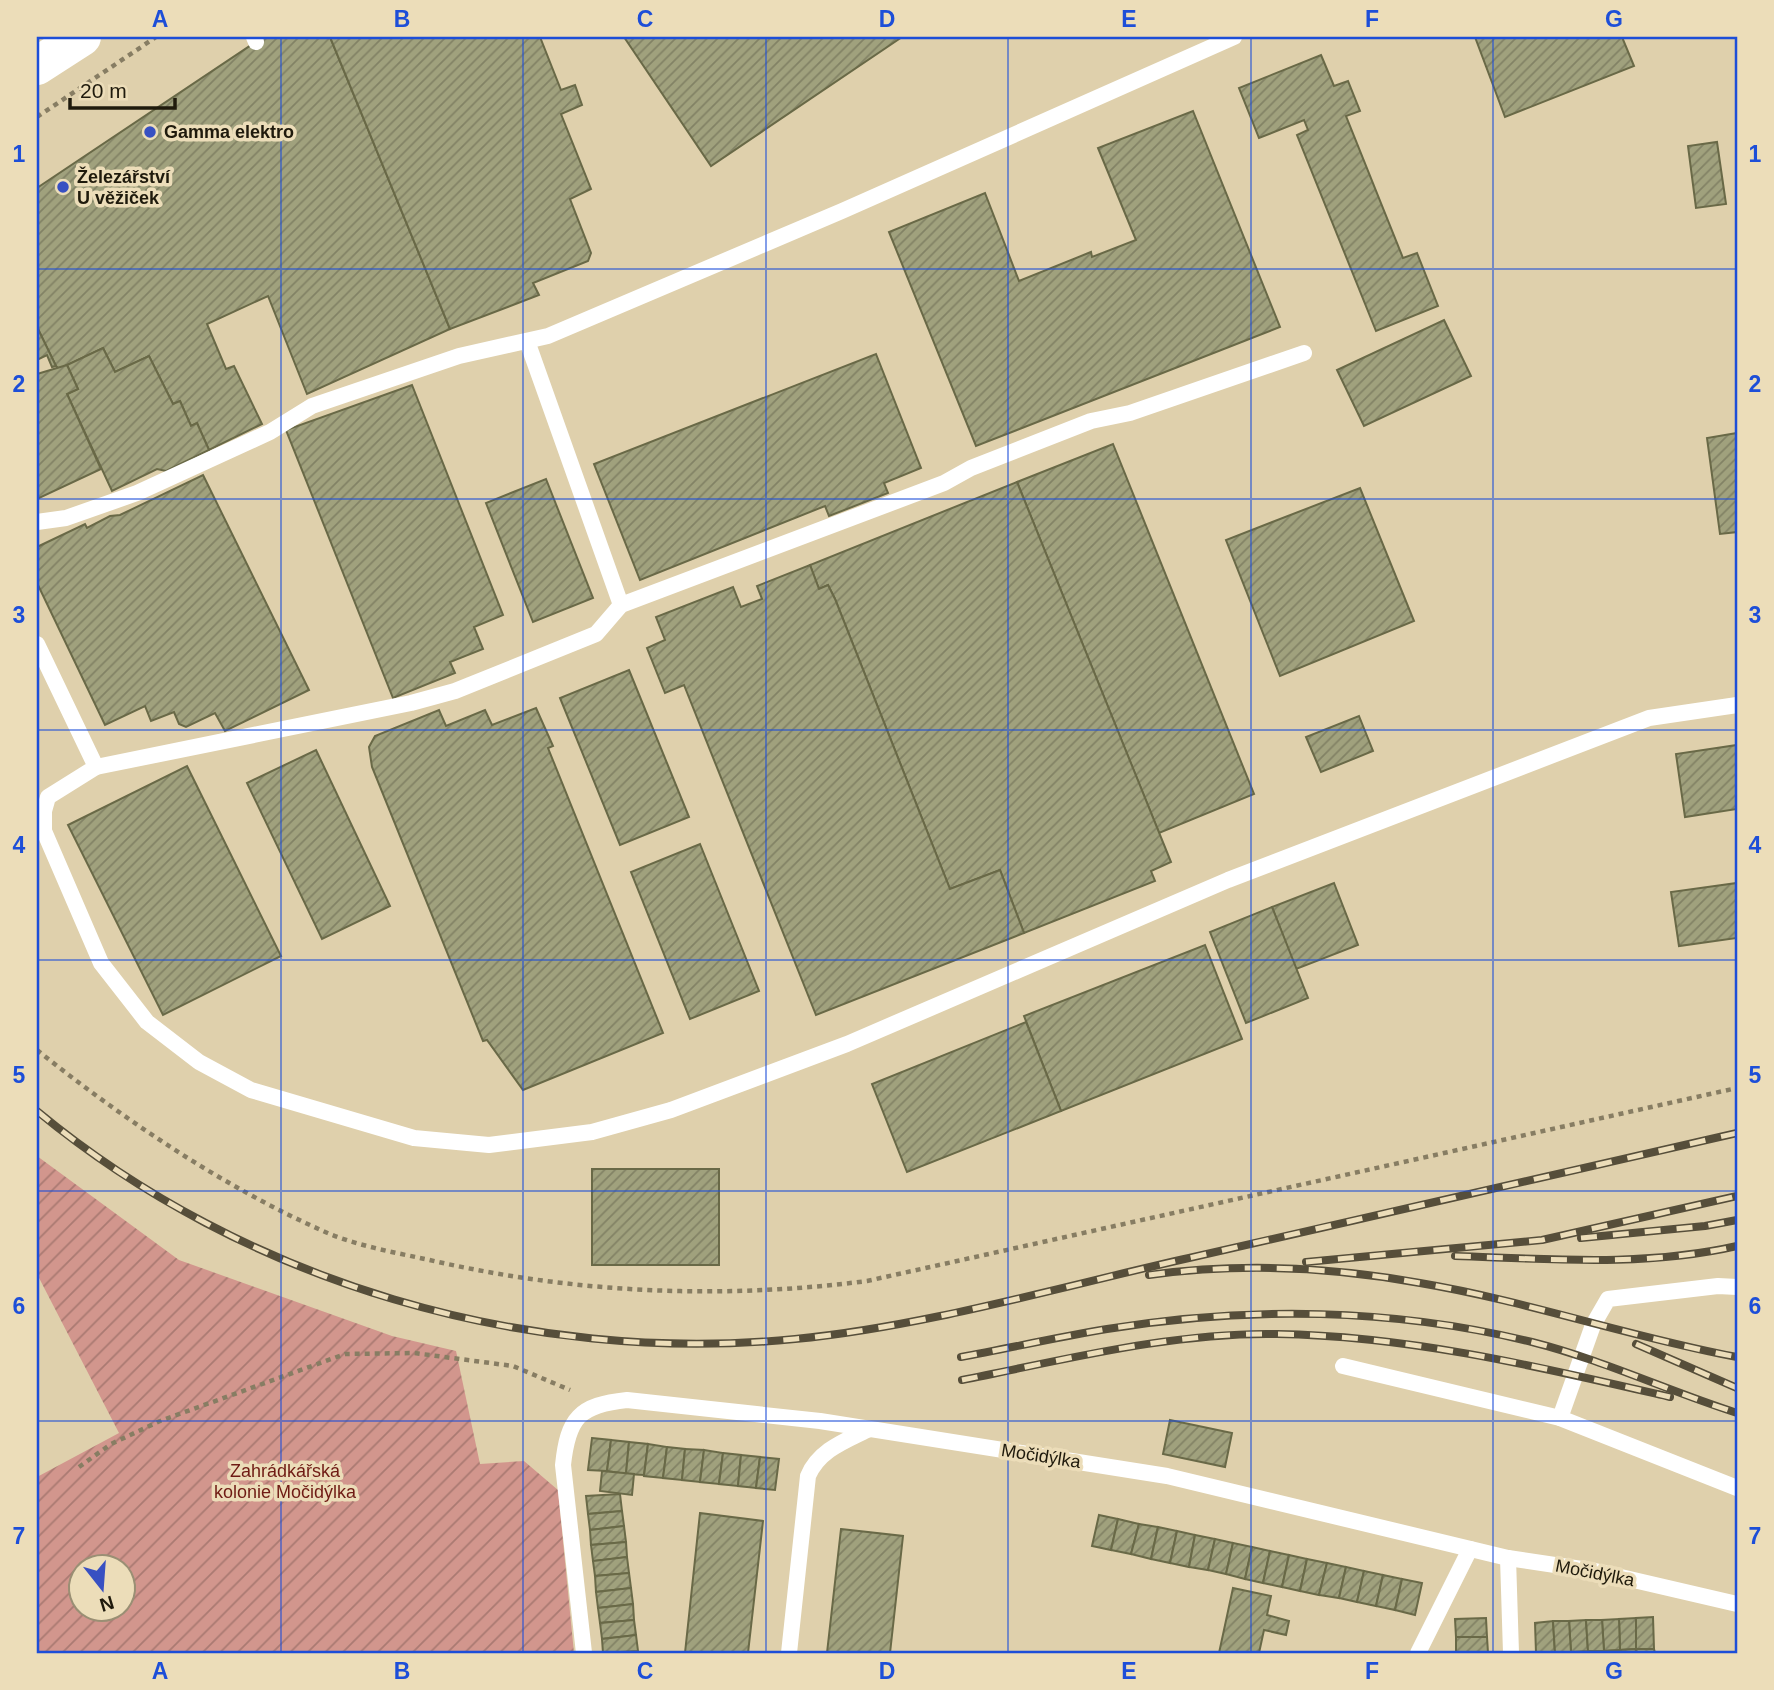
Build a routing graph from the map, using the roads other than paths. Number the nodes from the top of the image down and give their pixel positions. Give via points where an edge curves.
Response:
1 (82, 37) edge
2 (1234, 37) edge
3 (37, 66) edge
4 (527, 341) junction
5 (1304, 353) dead end
6 (37, 522) edge
7 (621, 605) junction
8 (37, 644) edge
9 (1737, 705) edge
10 (96, 767) junction
11 (1737, 1287) edge
12 (1343, 1366) dead end
13 (1560, 1418) junction
14 (869, 1429) junction
15 (1737, 1488) edge
16 (1470, 1549) junction
17 (1508, 1558) junction
18 (1737, 1604) edge
19 (584, 1653) edge
20 (789, 1653) edge
21 (1418, 1653) edge
22 (1511, 1653) edge

1 - 3 street
2 - 4 lane via 842,211 548,337
4 - 6 lane via 459,356 312,406 271,432 137,493 66,518
4 - 7 lane
5 - 7 lane via 1130,413 1091,421 944,483
7 - 10 lane via 596,634 455,691
8 - 10 lane
9 - 10 lane via 1649,718 1228,880 847,1044 671,1110 593,1132 489,1145 414,1138 251,1090 199,1062 147,1023 101,962 44,831 48,797
11 - 13 lane via 1608,1299 1593,1325
12 - 13 lane
13 - 15 lane
14 - 16 lane, Močidýlka via 1167,1476
14 - 19 lane, Močidýlka via 627,1400 584,1409 565,1442 563,1465
14 - 20 lane via 817,1458 808,1476
16 - 17 lane, Močidýlka
16 - 21 lane
17 - 18 lane, Močidýlka via 1595,1571
17 - 22 lane

